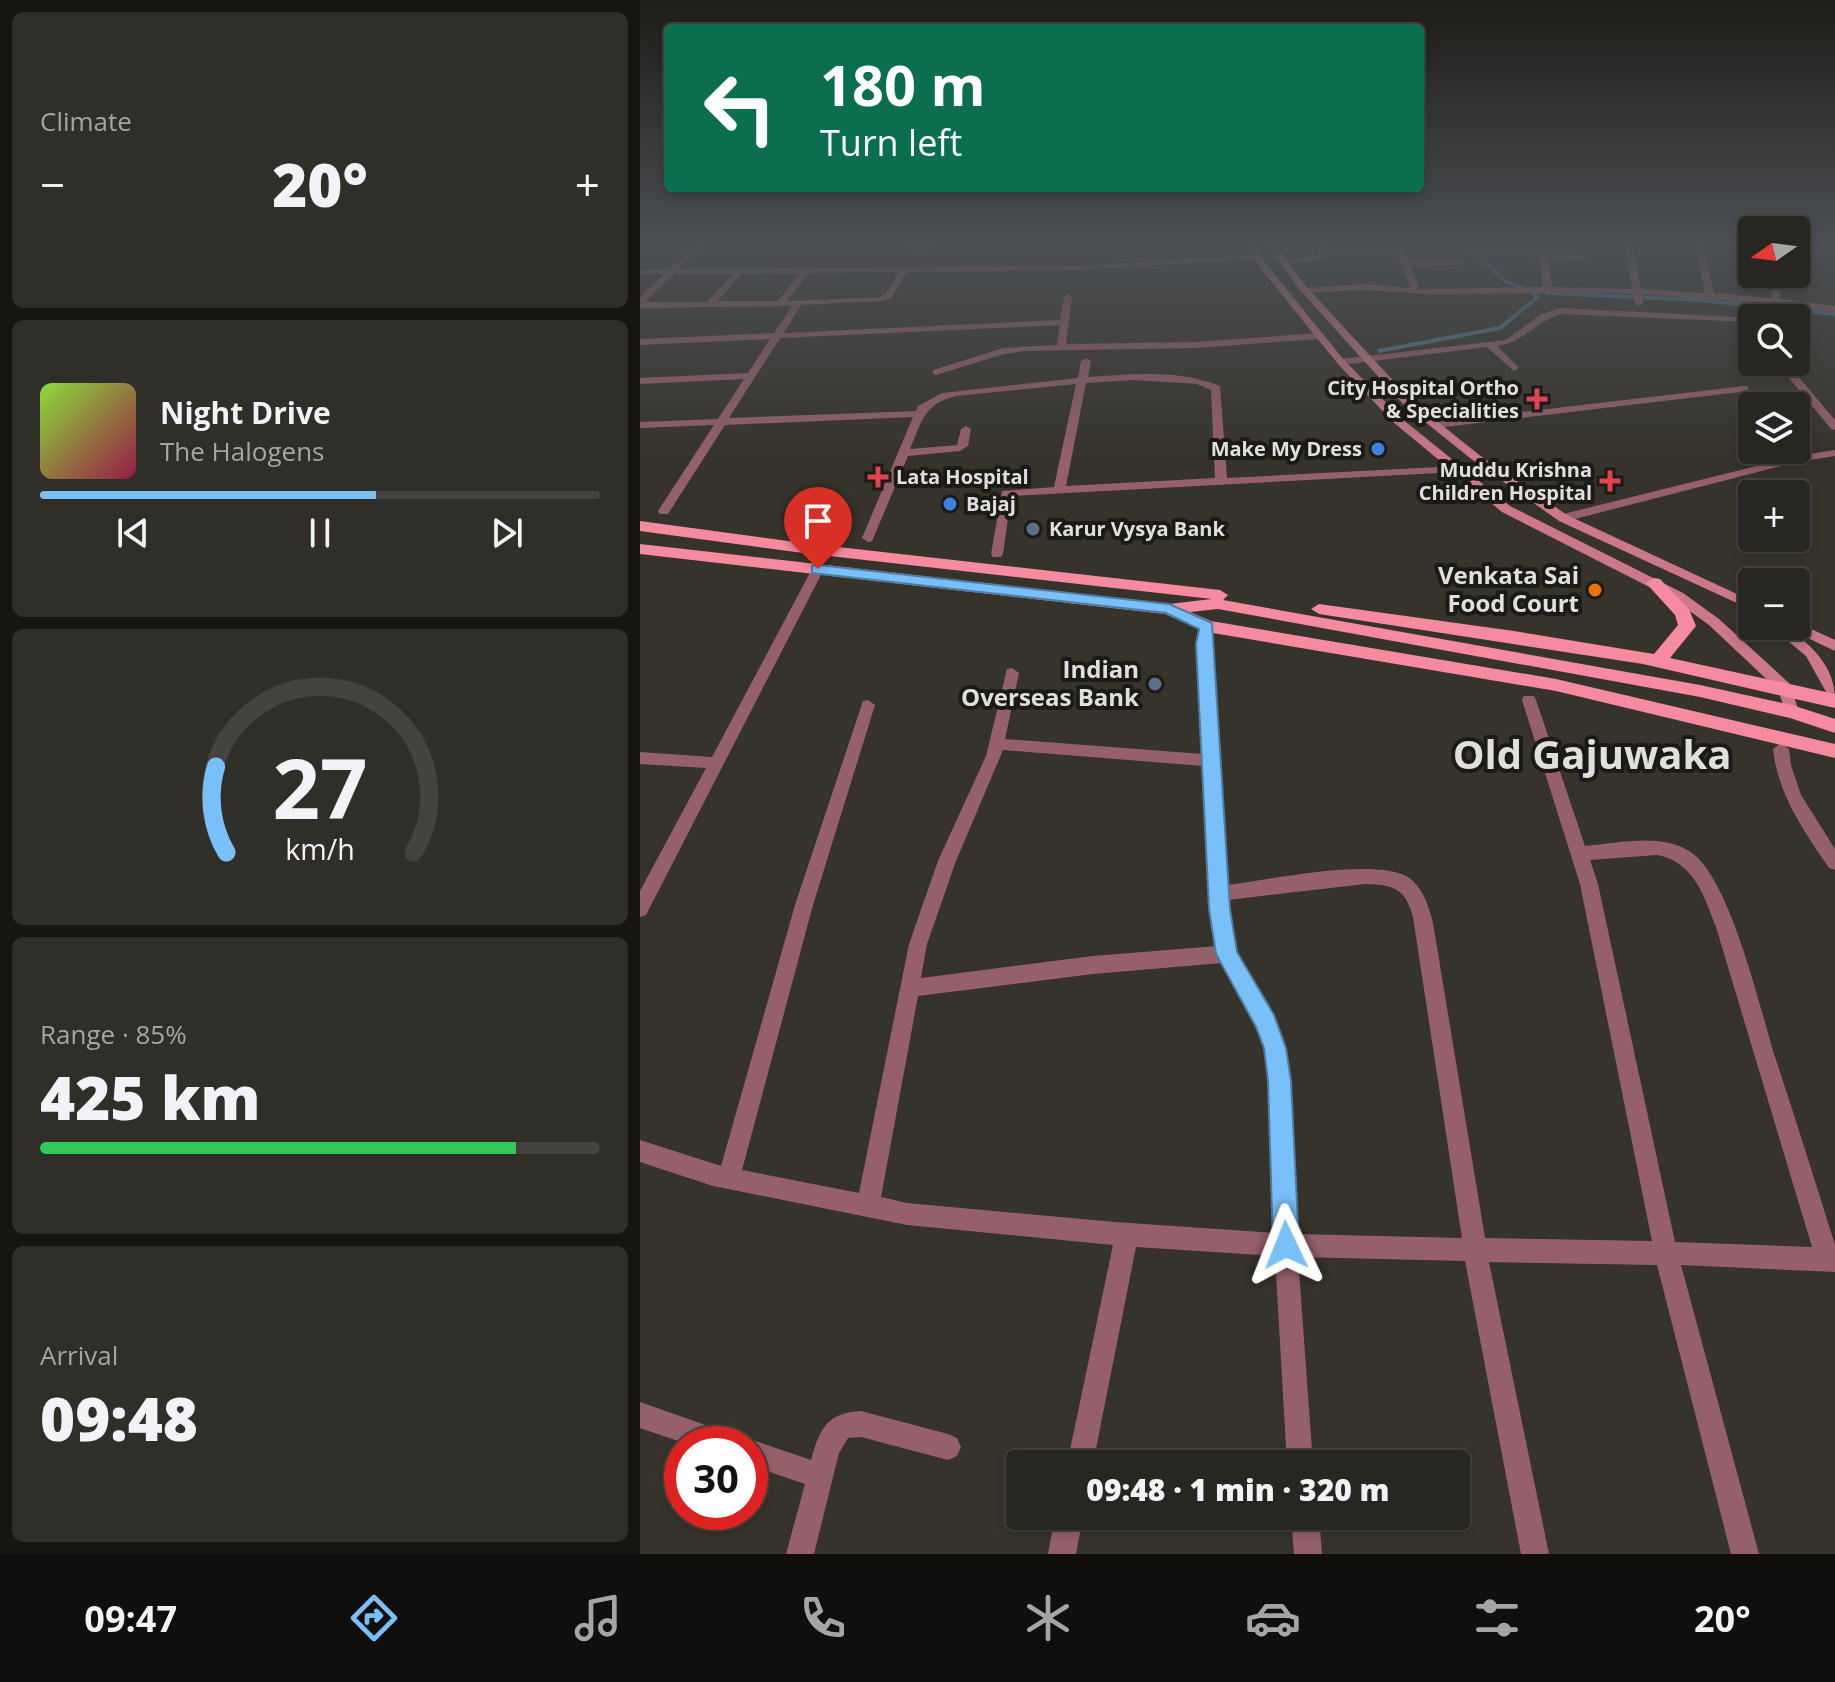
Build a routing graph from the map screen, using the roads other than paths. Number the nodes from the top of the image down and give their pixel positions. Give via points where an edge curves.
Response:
1 (790, 315) edge
2 (1066, 315) edge
3 (1302, 315) edge
4 (1326, 315) edge
5 (1549, 315) edge
6 (1622, 315) edge
7 (1644, 315) joint
8 (1738, 319) edge
9 (1065, 322) junction
10 (777, 335) junction
11 (1319, 336) junction
12 (640, 342) edge
13 (1490, 345) junction
14 (1061, 347) junction
15 (1366, 359) junction
16 (1086, 361) dead end
17 (1341, 362) junction
18 (1514, 368) dead end
19 (936, 372) dead end
20 (748, 376) junction
21 (1793, 376) edge
22 (640, 381) edge
23 (1082, 381) junction
24 (1744, 389) dead end
25 (919, 414) junction
26 (720, 422) junction
27 (640, 425) edge
28 (1436, 425) junction
29 (1835, 427) edge
30 (966, 429) dead end
31 (903, 453) junction
32 (1835, 453) edge
33 (1457, 469) junction
34 (1221, 480) junction
35 (1060, 488) junction
36 (664, 511) dead end
37 (1563, 518) junction
38 (640, 526) edge
39 (868, 538) dead end
40 (640, 549) edge
41 (997, 554) dead end
42 (818, 569) junction
43 (1155, 578) junction
44 (1654, 583) junction
45 (1738, 601) edge
46 (1148, 606) junction
47 (1169, 609) junction
48 (1207, 626) junction
49 (1810, 634) edge
50 (1795, 640) edge
51 (1835, 646) edge
52 (1657, 662) junction
53 (1012, 673) dead end
54 (1785, 688) junction
55 (1835, 695) edge
56 (1529, 700) dead end
57 (1835, 701) edge
58 (868, 705) dead end
59 (1792, 712) junction
60 (1835, 724) edge
61 (998, 744) junction
62 (1781, 749) dead end
63 (1835, 751) edge
64 (640, 758) edge
65 (1211, 761) junction
66 (717, 763) junction
67 (1580, 854) junction
68 (1835, 863) edge
69 (1219, 894) junction
70 (640, 909) edge
71 (1227, 954) junction
72 (910, 988) junction
73 (640, 1151) edge
74 (729, 1178) junction
75 (868, 1207) junction
76 (1127, 1234) junction
77 (1286, 1245) junction
78 (1475, 1250) junction
79 (1666, 1253) junction
80 (1832, 1260) edge
81 (640, 1415) edge
82 (672, 1426) edge
83 (948, 1447) dead end
84 (1083, 1450) edge
85 (1299, 1450) edge
86 (768, 1458) edge
87 (820, 1476) junction
88 (1066, 1530) edge
89 (1306, 1530) edge
90 (800, 1554) edge
91 (1062, 1554) edge
92 (1308, 1554) edge
93 (1535, 1554) edge
94 (1745, 1554) edge

1 - 10 street
2 - 9 street
3 - 11 main road
4 - 15 main road
5 - 13 street via 1520,337
6 - 7 street
7 - 8 street
9 - 10 street
9 - 14 street
10 - 12 street
10 - 20 street
11 - 14 street
11 - 17 main road
13 - 15 street
13 - 18 street
14 - 19 street via 1003,351
15 - 17 street
15 - 28 main road
16 - 23 street
17 - 33 main road via 1397,420
20 - 22 street
20 - 26 street
21 - 29 street
23 - 25 street via 957,393 931,401
23 - 34 street via 1212,383
23 - 35 street
24 - 28 street
25 - 26 street
25 - 31 street
26 - 27 street
26 - 36 street
28 - 37 main road
30 - 31 street via 960,448
31 - 39 street
32 - 37 street
33 - 34 street
33 - 44 main road via 1525,521
34 - 35 street
35 - 41 street via 1006,493
37 - 45 main road
38 - 43 main road via 912,561
40 - 42 main road
42 - 46 main road
42 - 66 street
43 - 46 main road
43 - 52 main road
44 - 52 main road via 1683,613 1687,626
44 - 54 main road via 1714,622
46 - 47 main road
47 - 48 main road
47 - 59 main road via 1218,604
48 - 63 main road via 1556,685
48 - 65 street
49 - 51 main road
50 - 55 main road via 1811,653
52 - 54 main road
53 - 61 street
54 - 57 main road
54 - 59 main road
56 - 67 street
58 - 74 street via 804,905
59 - 60 main road
61 - 65 street
61 - 72 street via 930,901
62 - 68 street via 1793,798
64 - 66 street
65 - 69 street
66 - 70 street
67 - 79 street
67 - 80 street via 1671,849 1694,862 1703,875 1725,927
69 - 71 street
69 - 78 street via 1369,877 1388,877 1413,892 1424,923
71 - 72 street
71 - 77 street via 1275,1048
72 - 75 street
73 - 74 street
74 - 75 street
75 - 76 street
76 - 77 street
76 - 84 street
77 - 78 street
77 - 85 street
78 - 79 street
78 - 93 street
79 - 80 street
79 - 94 street
81 - 82 street
83 - 87 street via 861,1424 843,1425 832,1438
86 - 87 street
87 - 90 street
88 - 91 street
89 - 92 street

